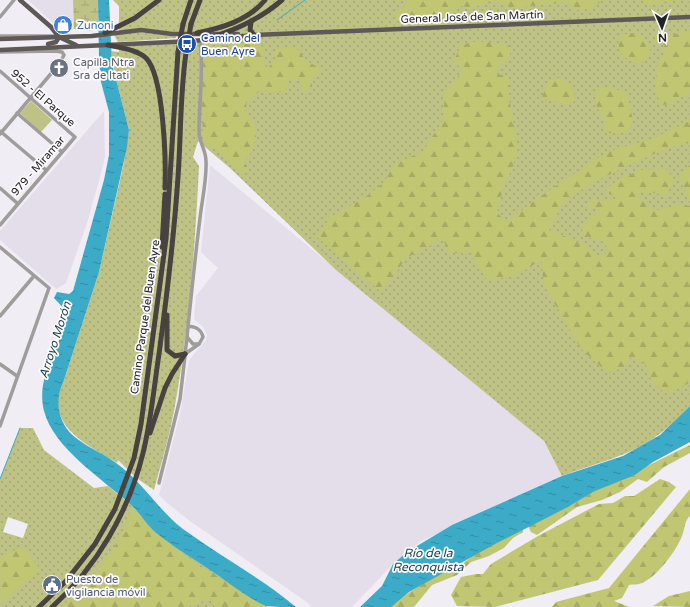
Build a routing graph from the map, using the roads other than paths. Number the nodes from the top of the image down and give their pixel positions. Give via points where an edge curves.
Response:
1 (14, 0) edge
2 (20, 0) edge
3 (159, 0) edge
4 (190, 0) edge
5 (200, 0) edge
6 (265, 0) edge
7 (282, 0) edge
8 (0, 17) edge
9 (690, 17) edge
10 (251, 22) junction
11 (118, 29) junction
12 (105, 33) joint
13 (197, 33) junction
14 (226, 33) junction
15 (254, 35) junction
16 (0, 38) edge
17 (58, 38) junction
18 (203, 40) junction
19 (108, 45) joint
20 (79, 46) junction
21 (119, 46) junction
22 (25, 48) junction
23 (0, 51) edge
24 (0, 72) edge
25 (30, 98) junction
26 (17, 113) junction
27 (0, 133) edge
28 (74, 137) joint
29 (62, 152) junction
30 (46, 170) junction
31 (0, 188) edge
32 (18, 203) junction
33 (0, 225) edge
34 (0, 247) edge
35 (34, 276) junction
36 (160, 283) junction
37 (167, 293) junction
38 (0, 316) edge
39 (188, 326) junction
40 (187, 337) junction
41 (199, 344) junction
42 (185, 354) junction
43 (0, 364) edge
44 (17, 376) junction
45 (0, 426) edge
46 (143, 452) junction
47 (159, 483) dead end
48 (39, 607) edge
49 (52, 607) edge

1 - 8 street
2 - 17 main road via 51,27
3 - 11 highway
4 - 36 highway, Camino Parque del Buen Ayre, bridge via 178,52 170,189
5 - 37 highway, Camino Parque del Buen Ayre, bridge via 191,24 186,53
6 - 13 highway via 242,19
7 - 10 highway
9 - 15 main road, General José de San Martín
10 - 14 highway
10 - 15 highway via 250,30
11 - 12 highway
11 - 13 main road, General José de San Martín via 172,34
12 - 17 main road
13 - 14 main road, General José de San Martín
14 - 15 main road, General José de San Martín
14 - 18 highway
15 - 18 main road, General José de San Martín
16 - 17 main road
17 - 20 main road
17 - 22 main road via 54,44
18 - 21 main road, General José de San Martín
18 - 39 street via 199,138 206,161
19 - 20 main road
19 - 21 highway
20 - 22 main road
21 - 36 highway via 142,55 152,68 164,135 165,191
22 - 23 main road
23 - 25 street via 64,53 60,63
24 - 25 street, 952 - El Parque
25 - 26 street
25 - 28 street, 952 - El Parque
26 - 27 street
26 - 29 street
27 - 30 street
28 - 29 street, 979 - Miramar
29 - 30 street, 979 - Miramar
30 - 32 street, 979 - Miramar
31 - 32 street
32 - 33 street, 979 - Miramar
34 - 35 street
35 - 38 street
35 - 44 street via 49,288
36 - 48 highway, Camino Parque del Buen Ayre via 141,424 120,497 107,524 81,563
37 - 42 highway via 166,347 175,356
37 - 46 highway, Camino Parque del Buen Ayre
39 - 40 street
39 - 41 street via 197,328 202,333 203,338
40 - 41 street via 193,344
40 - 42 street
41 - 42 street
42 - 46 highway via 165,388
42 - 47 street via 180,399
43 - 44 street
44 - 45 street
46 - 49 highway, Camino Parque del Buen Ayre via 126,503 110,536 91,564

